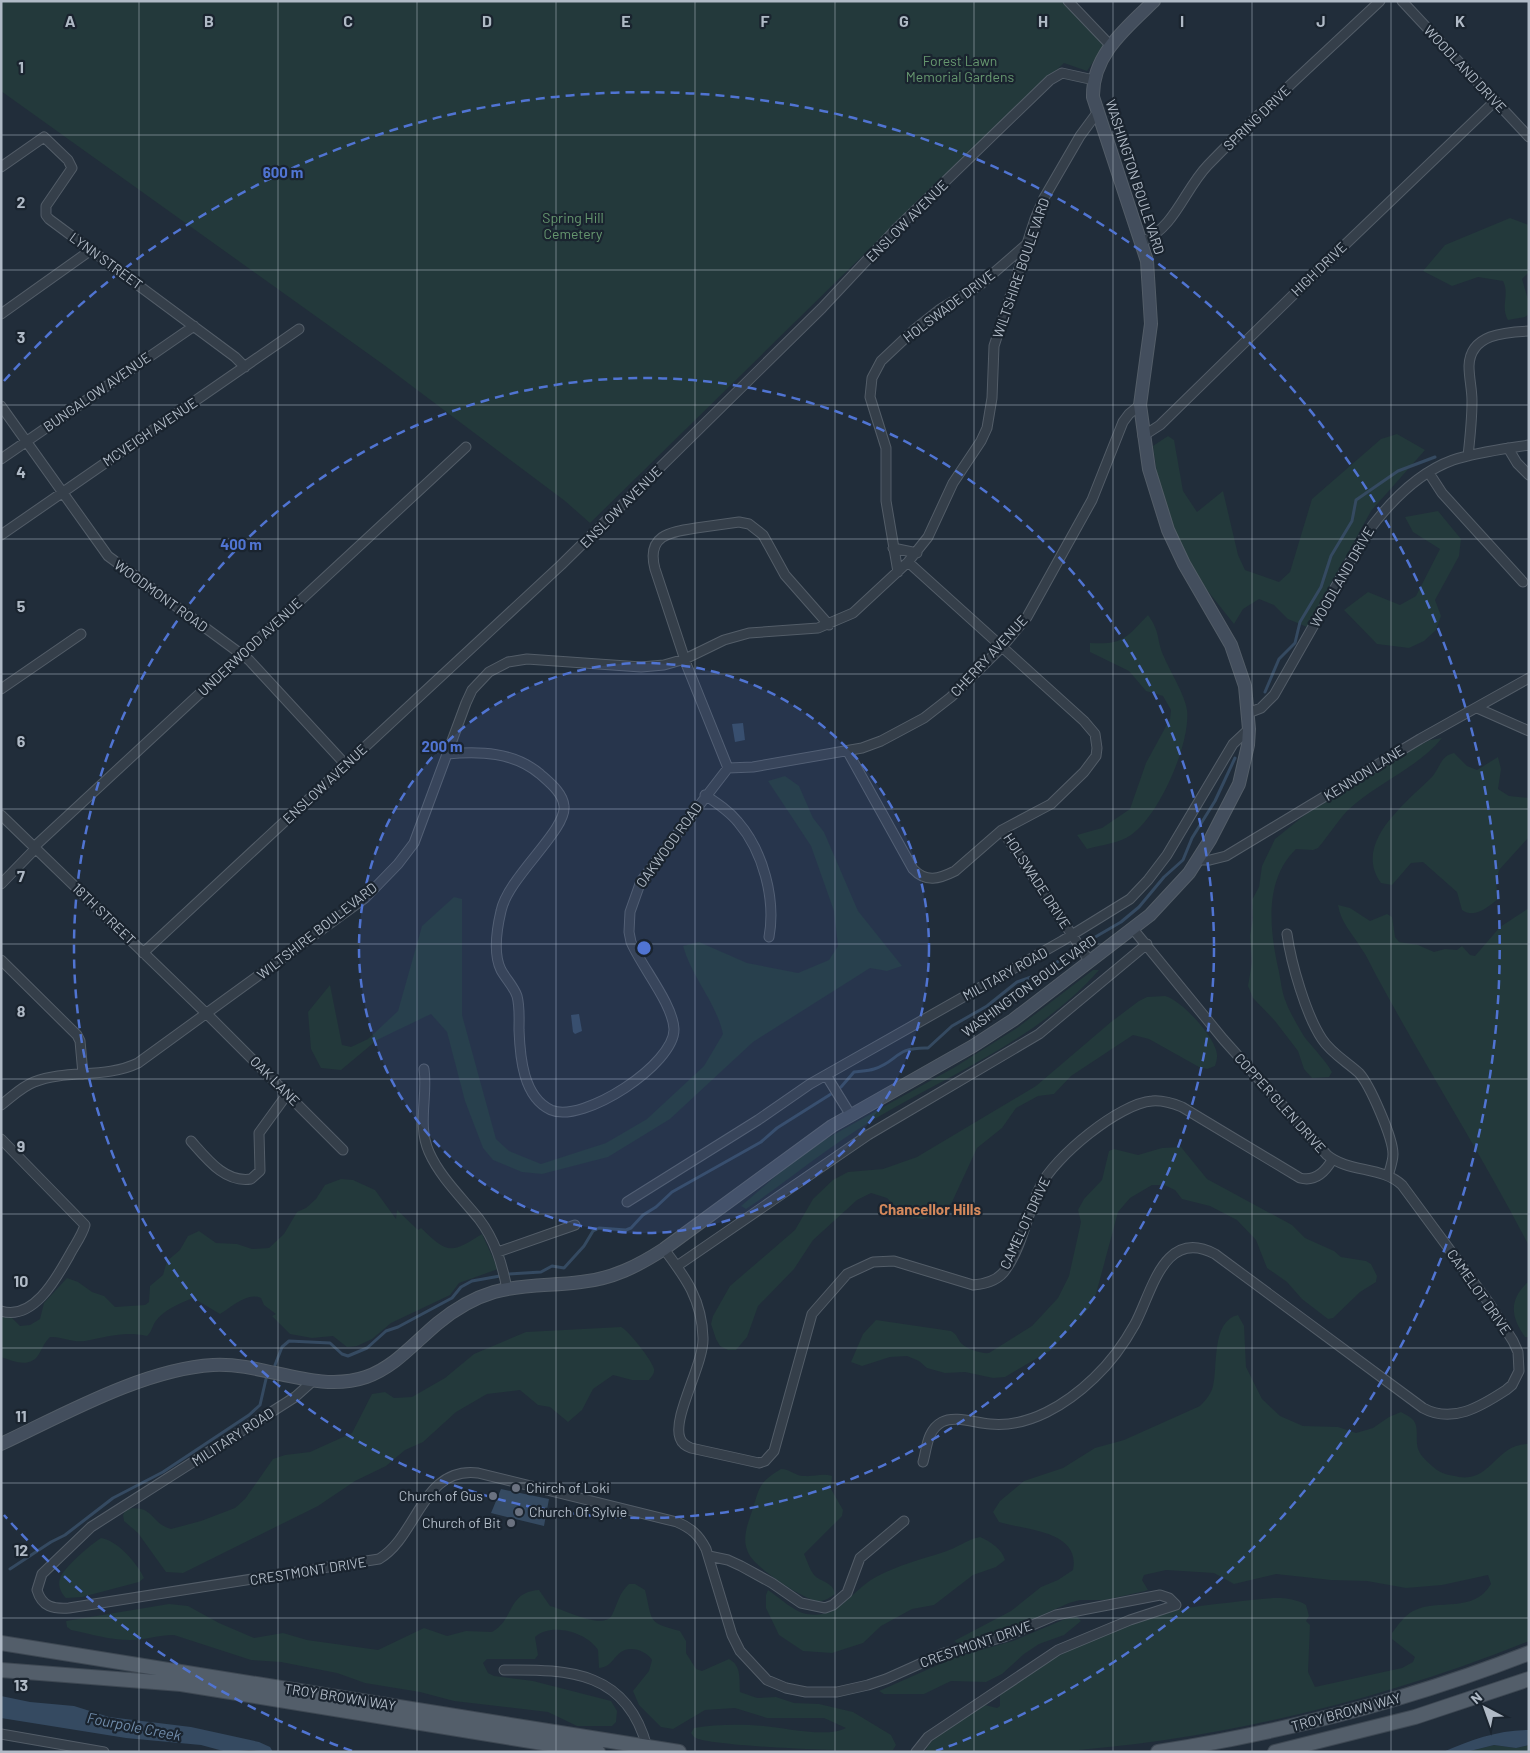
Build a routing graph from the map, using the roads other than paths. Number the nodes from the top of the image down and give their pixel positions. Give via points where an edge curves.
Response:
1 (1068, 1) edge
2 (1154, 1) edge
3 (1380, 1) edge
4 (1402, 1) edge
5 (1111, 46) junction
6 (1094, 80) junction
7 (1495, 101) junction
8 (1097, 113) junction
9 (1529, 137) edge
10 (1, 167) edge
11 (1142, 242) junction
12 (1027, 244) junction
13 (91, 250) junction
14 (1, 314) edge
15 (194, 326) junction
16 (299, 330) dead end
17 (1529, 331) edge
18 (245, 367) junction
19 (1140, 405) junction
20 (1, 406) edge
21 (1143, 436) junction
22 (26, 442) junction
23 (1529, 445) edge
24 (466, 447) dead end
25 (1508, 448) junction
26 (1468, 456) junction
27 (1, 459) edge
28 (1429, 473) junction
29 (1529, 475) edge
30 (62, 493) junction
31 (1, 535) edge
32 (893, 548) junction
33 (917, 553) junction
34 (908, 562) junction
35 (898, 572) junction
36 (1523, 582) dead end
37 (829, 625) junction
38 (81, 634) dead end
39 (1002, 647) junction
40 (242, 655) junction
41 (685, 659) junction
42 (1529, 678) edge
43 (1, 689) edge
44 (1477, 708) junction
45 (1248, 713) junction
46 (1249, 729) junction
47 (1529, 731) edge
48 (848, 752) junction
49 (447, 754) junction
50 (346, 764) junction
51 (728, 768) junction
52 (705, 795) junction
53 (1, 815) edge
54 (1002, 830) junction
55 (35, 848) junction
56 (1198, 860) junction
57 (1, 884) edge
58 (1133, 929) junction
59 (1286, 934) dead end
60 (1072, 935) junction
61 (769, 937) dead end
62 (1147, 944) junction
63 (143, 952) junction
64 (1, 960) edge
65 (1090, 962) junction
66 (207, 1014) junction
67 (424, 1069) dead end
68 (83, 1074) junction
69 (826, 1075) junction
70 (288, 1093) junction
71 (1, 1105) edge
72 (850, 1114) junction
73 (1, 1139) edge
74 (191, 1141) dead end
75 (342, 1150) dead end
76 (1332, 1160) junction
77 (1388, 1176) junction
78 (627, 1202) dead end
79 (575, 1225) dead end
80 (664, 1249) junction
81 (498, 1252) junction
82 (677, 1266) junction
83 (507, 1289) junction
84 (1, 1311) edge
85 (314, 1380) junction
86 (1, 1444) edge
87 (923, 1462) dead end
88 (149, 1490) joint
89 (904, 1521) dead end
90 (709, 1556) junction
91 (1, 1642) edge
92 (1529, 1653) edge
93 (1, 1670) edge
94 (504, 1670) dead end
95 (1529, 1679) edge
96 (1, 1734) edge
97 (647, 1747) junction
98 (104, 1752) edge
99 (598, 1752) edge
100 (679, 1752) edge
101 (916, 1752) edge
102 (1158, 1752) edge
103 (1274, 1752) edge

1 - 5 street
2 - 5 street, WASHINGTON BOULEVARD
3 - 11 street, SPRING DRIVE via 1219,154 1195,181 1166,225 1157,235
4 - 7 street, WOODLAND DRIVE
5 - 6 street, WASHINGTON BOULEVARD via 1100,62
6 - 8 street, WASHINGTON BOULEVARD via 1093,97
6 - 50 street, ENSLOW AVENUE via 1062,73 1050,80 896,229 822,308 581,546
7 - 9 street, WOODLAND DRIVE
7 - 21 street, HIGH DRIVE via 1160,425
8 - 11 street, WASHINGTON BOULEVARD
8 - 12 street, WILTSHIRE BOULEVARD via 1085,127 1044,198
10 - 13 street, LYNN STREET via 44,137 72,168 46,206 46,215
11 - 19 street, WASHINGTON BOULEVARD via 1149,276 1151,315
12 - 32 street, HOLSWADE DRIVE via 981,284 926,320 888,353 876,369 870,397 886,448 886,501
12 - 33 street, WILTSHIRE BOULEVARD via 994,346 987,428 982,441 953,483
13 - 14 street
13 - 15 street, LYNN STREET
15 - 18 street, LYNN STREET
15 - 22 street, BUNGALOW AVENUE
16 - 18 street, MCVEIGH AVENUE
17 - 26 street via 1494,334 1472,352 1469,364 1472,401
18 - 30 street, MCVEIGH AVENUE
19 - 21 street, WASHINGTON BOULEVARD
19 - 39 street, CHERRY AVENUE via 1123,422 1098,488 1035,604
20 - 22 street, WOODMONT ROAD
21 - 45 street, WASHINGTON BOULEVARD via 1148,469 1161,512 1184,564 1231,645 1241,672
22 - 27 street, BUNGALOW AVENUE
22 - 30 street, WOODMONT ROAD
23 - 25 street, WOODLAND DRIVE
24 - 40 street, UNDERWOOD AVENUE
25 - 26 street, WOODLAND DRIVE
25 - 29 street
26 - 28 street, WOODLAND DRIVE
28 - 36 street via 1442,493
28 - 45 street, WOODLAND DRIVE via 1402,494 1375,522 1352,556 1274,695 1261,708
30 - 31 street, MCVEIGH AVENUE
30 - 40 street, WOODMONT ROAD via 112,560
32 - 33 street
32 - 35 street, HOLSWADE DRIVE
33 - 34 street, WILTSHIRE BOULEVARD
34 - 35 street, WILTSHIRE BOULEVARD
34 - 39 street, HOLSWADE DRIVE
35 - 37 street, WILTSHIRE BOULEVARD via 853,613
37 - 41 street, WILTSHIRE BOULEVARD via 749,633 724,640
37 - 41 street via 784,575 756,528 739,522 672,532 654,546 653,561
38 - 43 street
39 - 48 street, CHERRY AVENUE via 951,697 924,718 882,741
39 - 54 street, HOLSWADE DRIVE via 1090,727 1097,740 1091,764 1062,795
40 - 50 street, WOODMONT ROAD
40 - 55 street, UNDERWOOD AVENUE
41 - 49 street, WILTSHIRE BOULEVARD via 647,666 528,659 508,662 489,672 472,690
41 - 51 street
42 - 44 street, KENNON LANE
44 - 47 street
44 - 56 street, KENNON LANE via 1226,856
45 - 46 street, WASHINGTON BOULEVARD
46 - 56 street, WASHINGTON BOULEVARD via 1239,784
46 - 60 street, MILITARY ROAD via 1233,744 1172,848 1148,880 1123,904
48 - 51 street, CHERRY AVENUE via 753,768
48 - 54 street via 909,862 924,877 937,878 954,871
49 - 52 street, OAKWOOD ROAD via 492,754 521,762 548,781 563,800 565,812 559,825 522,870 505,897 498,925 497,950 500,969 517,997 521,1056 527,1080 544,1106 560,1112 581,1109 619,1092 652,1065 673,1038 670,1012 631,942 630,912 641,881
49 - 66 street, WILTSHIRE BOULEVARD via 414,843 398,864 356,905
50 - 63 street, ENSLOW AVENUE
51 - 52 street, OAKWOOD ROAD
52 - 61 street via 736,820 755,849 764,873 770,908
53 - 55 street, 18TH STREET
54 - 60 street, HOLSWADE DRIVE
55 - 57 street, UNDERWOOD AVENUE
55 - 63 street, 18TH STREET
56 - 58 street, WASHINGTON BOULEVARD via 1175,890
58 - 62 street, COPPER GLEN DRIVE
58 - 65 street, WASHINGTON BOULEVARD
59 - 77 street via 1291,962 1319,1033 1328,1047 1364,1078 1373,1096 1392,1145 1393,1158
60 - 65 street, HOLSWADE DRIVE
60 - 69 street, MILITARY ROAD
62 - 76 street, COPPER GLEN DRIVE via 1223,1039
62 - 82 street via 1039,1034 868,1135
63 - 66 street, 18TH STREET
64 - 68 street via 77,1034
65 - 72 street, WASHINGTON BOULEVARD via 992,1034
66 - 68 street, WILTSHIRE BOULEVARD via 126,1069
66 - 70 street, OAK LANE
67 - 81 street via 423,1121 428,1150 441,1172 480,1220
68 - 71 street, WILTSHIRE BOULEVARD via 35,1082
69 - 72 street
69 - 78 street, MILITARY ROAD
70 - 74 street via 259,1133 260,1171 251,1179 239,1179 224,1173
70 - 75 street, OAK LANE
72 - 80 street, WASHINGTON BOULEVARD
73 - 84 street via 84,1222 84,1230 46,1291 21,1311
76 - 77 street, COPPER GLEN DRIVE
76 - 82 street, CAMELOT DRIVE via 1319,1176 1300,1178 1182,1107 1162,1101 1134,1106 1073,1146 1053,1166 1039,1187 1012,1259 999,1276 973,1285 904,1263 884,1260 863,1265 840,1280 812,1314 774,1451 759,1463 691,1448 679,1436 703,1340 695,1296
77 - 87 street, CAMELOT DRIVE via 1402,1186 1489,1303 1513,1341 1518,1352 1519,1371 1512,1385 1500,1395 1456,1416 1441,1416 1429,1411 1215,1254 1190,1248 1175,1253 1164,1264 1127,1338 1104,1368 1083,1388 1053,1408 1022,1422 1001,1425 950,1420 940,1423 931,1433
79 - 81 street
80 - 82 street, CAMELOT DRIVE
80 - 83 street, WASHINGTON BOULEVARD via 637,1266 601,1279
81 - 83 street
83 - 85 street, WASHINGTON BOULEVARD via 480,1297 451,1313 399,1358 378,1371 351,1380
85 - 86 street, WASHINGTON BOULEVARD via 231,1365 197,1366 135,1384
85 - 88 street, MILITARY ROAD via 295,1397
88 - 90 street, CRESTMONT DRIVE via 91,1527 42,1574 37,1590 46,1605 56,1609 78,1607 379,1559 394,1546 438,1484 449,1476 464,1472 677,1522 695,1532
89 - 90 street via 860,1558 847,1593 825,1608 801,1602 741,1566
90 - 101 street, CRESTMONT DRIVE via 740,1652 767,1680 806,1692 832,1692 868,1685 944,1652 1004,1637 1068,1612 1160,1595 1176,1605 1058,1650 928,1737
91 - 97 main road, TROY BROWN WAY
92 - 102 main road, TROY BROWN WAY via 1405,1696 1337,1715
93 - 99 main road, TROY BROWN WAY via 181,1684
94 - 97 street via 533,1670 598,1680 633,1711
95 - 103 main road, TROY BROWN WAY via 1415,1717
96 - 98 street
97 - 100 main road, TROY BROWN WAY

